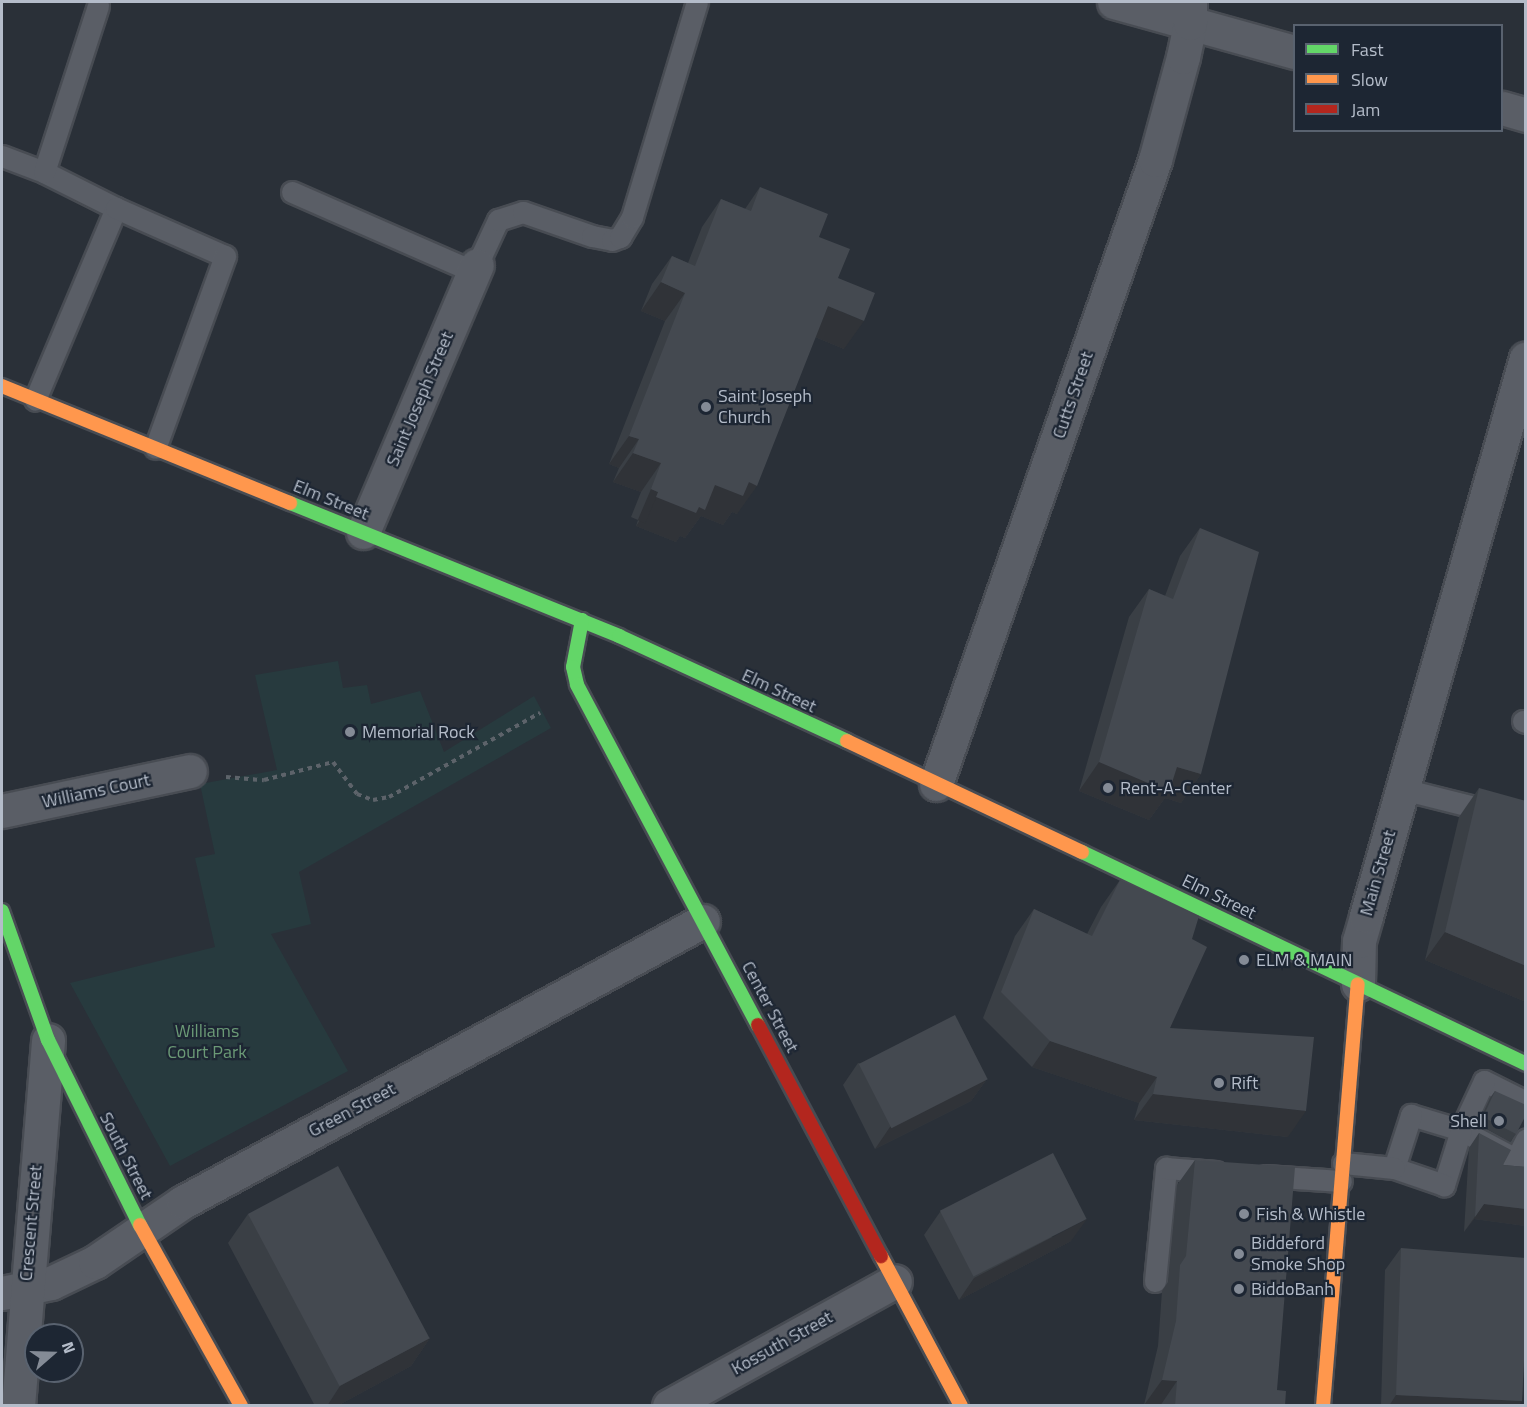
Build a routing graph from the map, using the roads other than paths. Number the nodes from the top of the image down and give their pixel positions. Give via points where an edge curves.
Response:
1 (697, 2) edge
2 (1114, 2) edge
3 (98, 6) dead end
4 (1190, 12) edge
5 (1293, 52) edge
6 (1503, 108) edge
7 (1526, 115) edge
8 (2, 156) edge
9 (44, 172) junction
10 (292, 192) dead end
11 (116, 208) junction
12 (475, 268) junction
13 (1526, 358) edge
14 (2, 386) edge
15 (35, 400) junction
16 (155, 448) junction
17 (363, 532) junction
18 (582, 620) junction
19 (190, 771) road end
20 (936, 784) junction
21 (1402, 789) junction
22 (2, 811) edge
23 (1526, 820) edge
24 (2, 911) edge
25 (703, 921) junction
26 (1358, 984) junction
27 (48, 1041) junction
28 (1501, 1052) junction
29 (1526, 1064) edge
30 (1484, 1081) junction
31 (1526, 1102) edge
32 (1461, 1130) junction
33 (1526, 1139) edge
34 (1394, 1168) junction
35 (1342, 1172) junction
36 (144, 1232) junction
37 (895, 1281) junction
38 (1155, 1281) dead end
39 (13, 1292) edge
40 (18, 1406) edge
41 (241, 1406) edge
42 (669, 1406) edge
43 (961, 1406) edge
44 (1323, 1406) edge

1 - 12 lane via 632,217 620,237 612,240 592,236 523,212 498,220
2 - 4 street
3 - 9 lane
4 - 5 street
4 - 20 street, Cutts Street via 1155,160
6 - 7 street
8 - 9 lane
9 - 11 lane
10 - 12 lane
11 - 15 lane
11 - 16 lane via 225,256
12 - 17 street, Saint Joseph Street
13 - 21 street, Main Street
14 - 15 main road, Elm Street
15 - 16 main road, Elm Street
16 - 17 main road, Elm Street
17 - 18 main road, Elm Street
18 - 20 main road, Elm Street
18 - 25 main road, Center Street via 573,667 577,685
19 - 22 street, Williams Court
20 - 26 main road, Elm Street
21 - 23 lane
21 - 26 street, Main Street via 1359,942
24 - 27 main road, South Street
25 - 36 street, Green Street via 183,1202
25 - 37 main road, Center Street
26 - 28 main road, Elm Street
26 - 35 main road, Main Street
27 - 36 main road, South Street
27 - 39 street, Crescent Street
28 - 29 main road, Elm Street
28 - 30 lane
30 - 31 lane
30 - 32 lane
32 - 33 lane via 1516,1159
32 - 34 lane via 1411,1115
32 - 34 lane via 1444,1185
34 - 35 lane
35 - 38 lane via 1242,1174 1166,1168
35 - 44 main road, Main Street
36 - 39 street, Green Street via 77,1271
36 - 41 main road, South Street
37 - 42 street, Kossuth Street
37 - 43 main road, Center Street
39 - 40 street, Crescent Street

